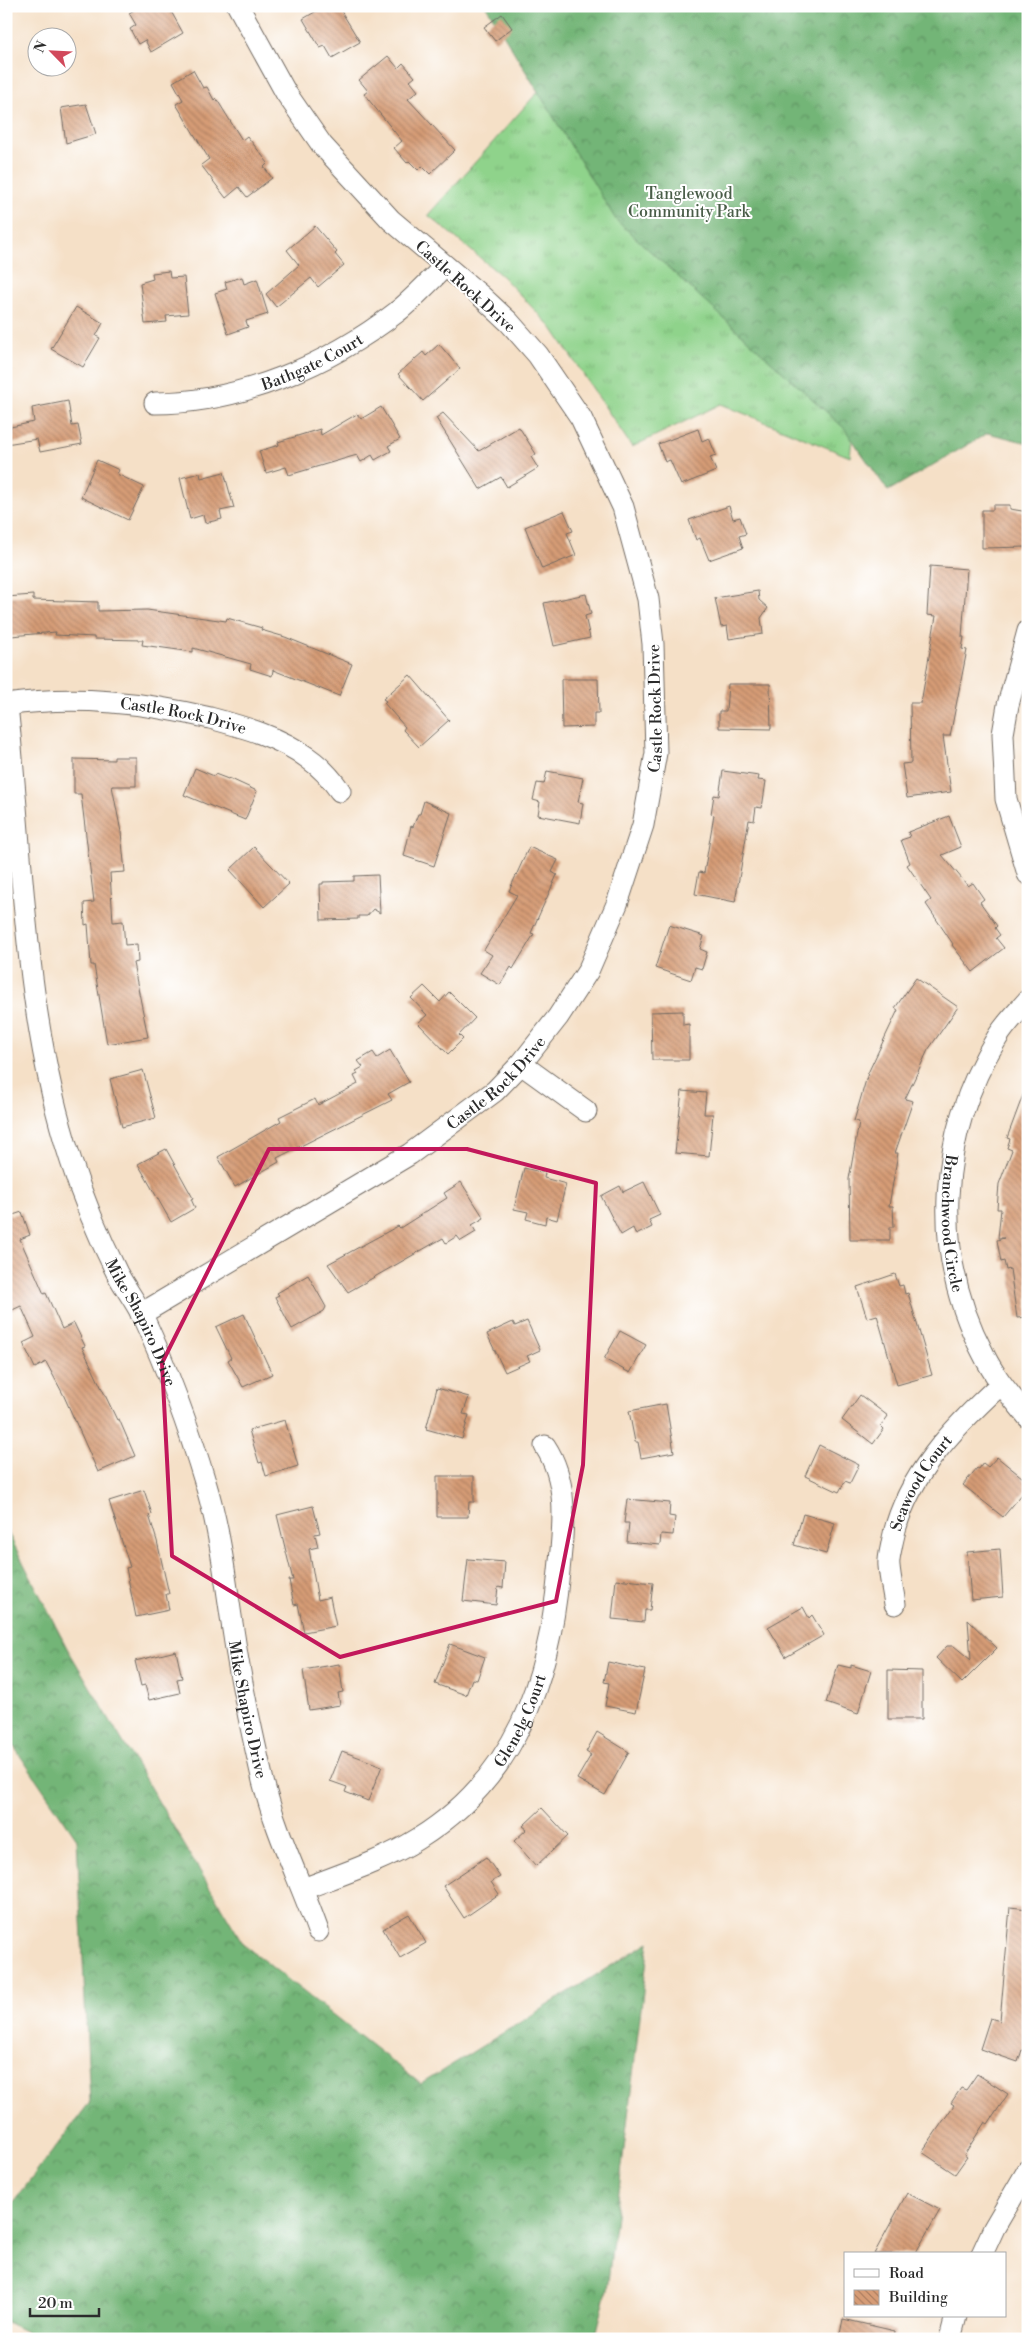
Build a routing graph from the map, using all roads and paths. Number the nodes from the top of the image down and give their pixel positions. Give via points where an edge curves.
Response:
1 (238, 6) edge
2 (444, 267) junction
3 (155, 403) dead end
4 (1028, 631) edge
5 (7, 705) edge
6 (340, 791) dead end
7 (1028, 874) edge
8 (1028, 1000) edge
9 (522, 1064) junction
10 (586, 1111) dead end
11 (141, 1314) junction
12 (1001, 1384) junction
13 (1028, 1417) edge
14 (545, 1446) dead end
15 (895, 1604) dead end
16 (303, 1889) junction
17 (318, 1931) dead end
18 (1028, 2170) edge
19 (983, 2252) edge
20 (955, 2318) edge
21 (950, 2339) edge

1 - 2 street, Castle Rock Drive via 286,93 322,145 391,220
2 - 3 street, Bathgate Court via 398,311 357,341 319,361 264,383 224,394 178,403
2 - 9 street, Castle Rock Drive via 509,322 538,355 581,418 623,506 648,599 653,644 656,754 643,825 617,904 588,971
4 - 7 street via 1008,705 1003,742 1006,799
5 - 6 street, Castle Rock Drive via 58,699 115,700 228,723 290,746 327,774
5 - 11 street, Mike Shapiro Drive via 36,1009 54,1097 81,1190 117,1273
8 - 12 street, Branchwood Circle via 998,1036 966,1099 954,1142 947,1189 949,1248 957,1289 970,1327
9 - 10 street
9 - 11 street, Castle Rock Drive via 495,1091 410,1154
11 - 16 street, Mike Shapiro Drive via 207,1487 223,1558 245,1698 264,1783 278,1832
12 - 13 street, Branchwood Circle
12 - 15 street, Seawood Court via 936,1450 903,1505 888,1564
14 - 16 street, Glenelg Court via 554,1459 559,1478 564,1520 548,1646 536,1693 520,1728 489,1775 454,1813 418,1839 373,1862
16 - 17 street, Mike Shapiro Drive
18 - 19 street
20 - 21 street

